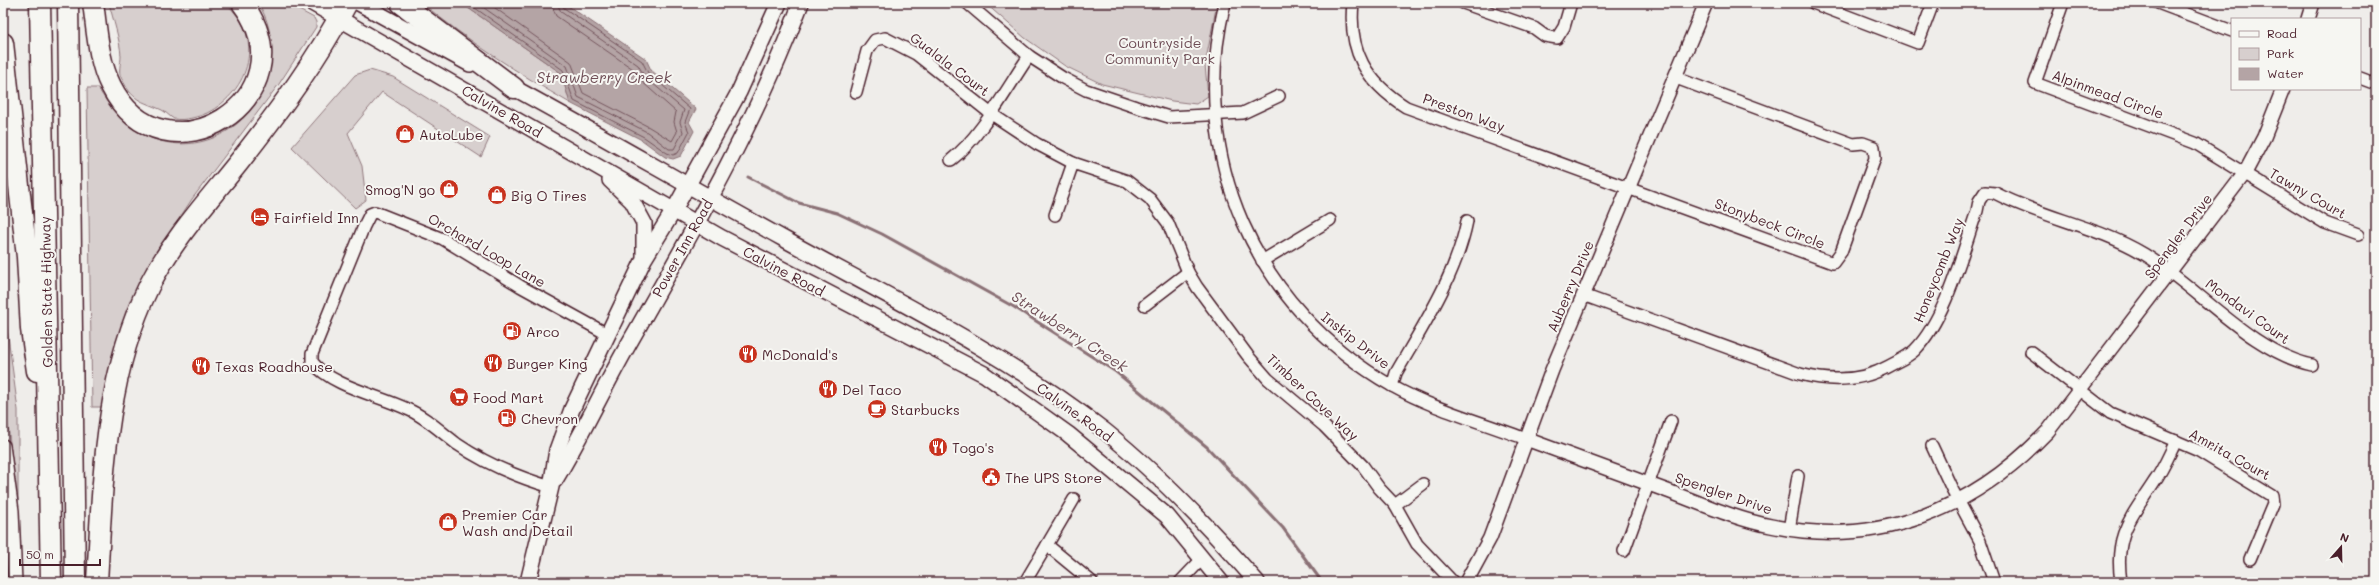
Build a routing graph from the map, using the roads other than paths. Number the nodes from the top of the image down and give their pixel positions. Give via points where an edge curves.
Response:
1 (40, 3) edge
2 (68, 3) edge
3 (93, 3) edge
4 (242, 3) edge
5 (312, 3) edge
6 (359, 3) edge
7 (401, 3) edge
8 (779, 3) edge
9 (801, 3) edge
10 (967, 3) edge
11 (1225, 3) edge
12 (1353, 3) edge
13 (1463, 3) edge
14 (1571, 3) edge
15 (1706, 3) edge
16 (1813, 3) edge
17 (1933, 3) edge
18 (2063, 3) edge
19 (2158, 3) edge
20 (2313, 3) edge
21 (343, 11) edge
22 (2308, 18) edge
23 (2231, 31) edge
24 (3, 43) edge
25 (1029, 56) junction
26 (1676, 78) junction
27 (2361, 78) edge
28 (2376, 84) edge
29 (514, 88) junction
30 (2283, 90) edge
31 (856, 92) dead end
32 (1279, 96) dead end
33 (990, 113) junction
34 (1216, 114) junction
35 (951, 160) dead end
36 (1073, 163) junction
37 (595, 165) junction
38 (2244, 173) junction
39 (688, 185) junction
40 (1630, 187) junction
41 (710, 198) junction
42 (674, 210) junction
43 (1055, 215) dead end
44 (1330, 220) dead end
45 (1467, 221) dead end
46 (696, 223) junction
47 (2358, 235) dead end
48 (644, 259) junction
49 (1262, 261) junction
50 (1188, 272) junction
51 (2170, 273) junction
52 (1583, 295) junction
53 (1145, 305) dead end
54 (606, 334) junction
55 (2031, 352) dead end
56 (2312, 365) dead end
57 (1392, 386) junction
58 (2079, 390) junction
59 (1671, 421) dead end
60 (1526, 439) junction
61 (2176, 442) junction
62 (3, 446) edge
63 (1932, 446) dead end
64 (49, 454) junction
65 (1798, 476) dead end
66 (1423, 484) dead end
67 (1649, 484) junction
68 (551, 487) junction
69 (1074, 499) dead end
70 (1958, 501) junction
71 (1395, 505) junction
72 (1789, 530) junction
73 (1047, 545) junction
74 (1624, 551) dead end
75 (2250, 558) dead end
76 (1202, 559) junction
77 (15, 582) edge
78 (52, 582) edge
79 (74, 582) edge
80 (97, 582) edge
81 (528, 582) edge
82 (1024, 582) edge
83 (1092, 582) edge
84 (1180, 582) edge
85 (1221, 582) edge
86 (1257, 582) edge
87 (1453, 582) edge
88 (1466, 582) edge
89 (1994, 582) edge
90 (2121, 582) edge

1 - 64 highway, Golden State Highway
2 - 79 highway, Golden State Highway
3 - 4 highway via 104,67 119,100 132,114 154,127 179,133 203,130 217,124 244,103 253,87 262,54 260,36 252,17
5 - 21 main road, Calvine Road
6 - 29 main road, Calvine Road
7 - 29 highway
8 - 39 main road, Power Inn Road via 739,92
9 - 41 main road, Power Inn Road via 786,42
10 - 25 street
11 - 34 street, Inskip Drive via 1216,43
12 - 40 street, Preston Way via 1351,23 1358,53 1369,75 1406,107
13 - 14 street via 1534,28 1545,36 1557,38 1564,27
15 - 26 street, Auberry Drive
16 - 17 street via 1918,43
18 - 38 street, Alpinmead Circle via 2035,83 2183,138 2219,156
19 - 23 street
20 - 22 street
21 - 37 main road, Calvine Road
21 - 80 highway via 269,124 176,242 136,314 112,399 104,470
24 - 64 highway via 26,250 31,329
25 - 33 street
25 - 34 street via 1086,90 1120,103 1169,117
26 - 40 street, Auberry Drive
26 - 40 street, Stonybeck Circle via 1853,144 1874,147 1874,158 1840,252 1833,262 1822,260 1810,253
27 - 28 street
29 - 39 main road, Calvine Road
30 - 38 street, Spengler Drive via 2264,137
31 - 33 street, Gualala Court via 867,51 875,40 885,38 916,54
32 - 34 street via 1243,113
33 - 35 street via 970,142
33 - 36 street, Timber Cove Way via 1037,144
34 - 49 street, Inskip Drive via 1218,140 1231,194
36 - 43 street
36 - 50 street, Timber Cove Way via 1127,181 1150,198 1168,223
37 - 42 main road, Calvine Road
37 - 48 main road via 632,201 644,223
38 - 47 street, Tawny Court via 2325,223
38 - 51 street, Spengler Drive
39 - 41 main road, Calvine Road
39 - 42 main road, Power Inn Road
40 - 52 street, Auberry Drive
41 - 46 main road, Power Inn Road
41 - 86 main road, Calvine Road via 982,348 1105,431 1182,499
42 - 46 main road, Calvine Road
42 - 48 main road, Power Inn Road
44 - 49 street
45 - 57 street via 1462,245 1441,294 1396,373
46 - 68 main road, Power Inn Road
46 - 76 main road, Calvine Road via 984,374 1108,464 1167,516
48 - 54 main road, Power Inn Road
49 - 57 street, Inskip Drive via 1313,326 1360,365
50 - 53 street
50 - 71 street, Timber Cove Way via 1248,356 1268,379 1342,443
51 - 52 street, Honeycomb Way via 2109,236 1995,193 1985,192 1978,201 1977,211 1943,306 1922,342 1904,358 1881,371 1842,380 1800,374
51 - 56 street, Mondavi Court via 2273,352
51 - 58 street, Spengler Drive
52 - 60 street, Auberry Drive
54 - 68 main road, Power Inn Road via 562,436
54 - 68 street, Orchard Loop Lane via 443,239 375,212 370,214 364,226 315,347 312,362 327,376 408,409 467,450 494,465 519,478
55 - 58 street
57 - 60 street, Inskip Drive via 1419,399
58 - 61 street via 2120,419
58 - 70 street, Spengler Drive via 2048,431 2026,454 1989,483
59 - 67 street
60 - 67 street, Spengler Drive
60 - 88 street, Auberry Drive via 1490,538
61 - 75 street, Amrita Court via 2199,451 2272,496 2273,504
61 - 90 street via 2156,480 2128,522 2121,545
62 - 77 street via 12,511
63 - 70 street
64 - 78 highway, Golden State Highway
65 - 72 street, Spengler Drive
66 - 71 street
67 - 72 street, Spengler Drive via 1748,520
67 - 74 street
68 - 81 main road, Power Inn Road
69 - 73 street
70 - 72 street, Spengler Drive via 1934,513 1874,528 1823,532
70 - 89 street via 1980,541
71 - 87 street, Timber Cove Way via 1417,544
73 - 82 street
73 - 83 street
76 - 84 street
76 - 85 main road, Calvine Road

